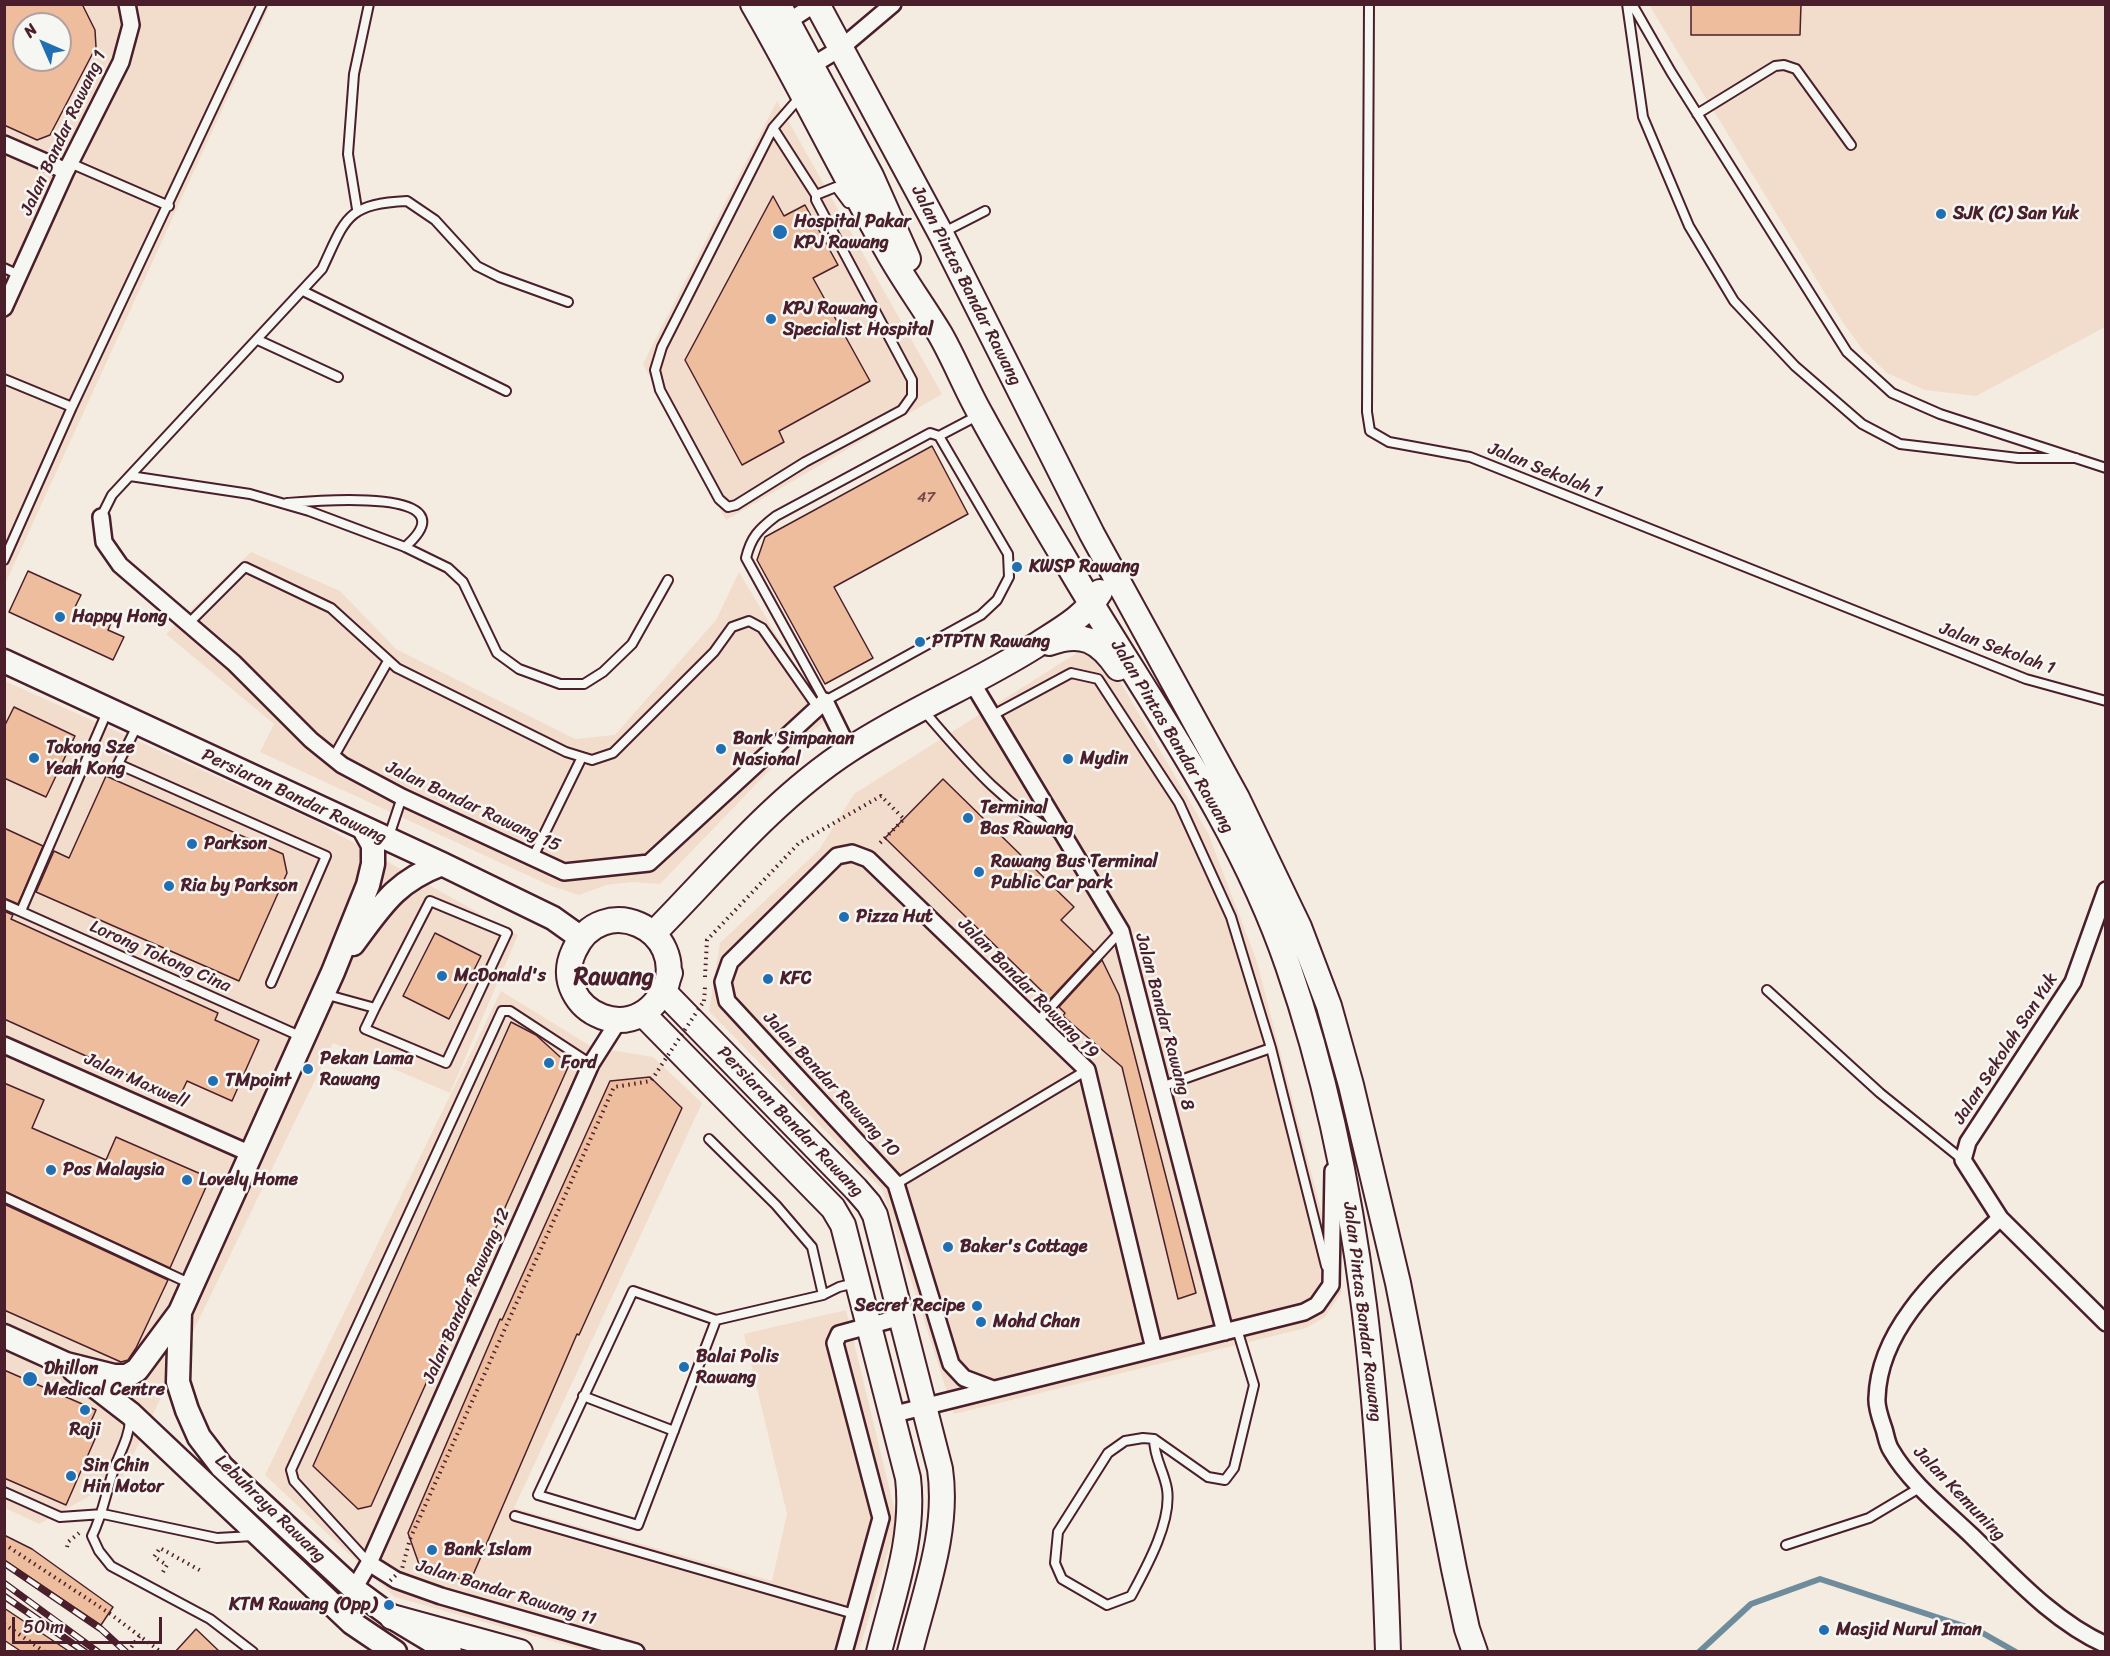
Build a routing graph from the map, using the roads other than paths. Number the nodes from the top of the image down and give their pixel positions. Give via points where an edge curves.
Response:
1 (127, 4) edge
2 (262, 4) edge
3 (369, 4) edge
4 (753, 4) edge
5 (816, 4) edge
6 (893, 4) edge
7 (1369, 4) edge
8 (1630, 4) edge
9 (783, 13) edge
10 (841, 48) junction
11 (813, 65) junction
12 (803, 94) junction
13 (1697, 114) junction
14 (773, 128) junction
15 (4, 144) edge
16 (1851, 145) dead end
17 (68, 167) junction
18 (816, 195) junction
19 (169, 206) junction
20 (357, 209) junction
21 (986, 211) dead end
22 (853, 213) dead end
23 (941, 234) junction
24 (4, 268) edge
25 (19, 275) junction
26 (303, 291) junction
27 (568, 302) dead end
28 (4, 308) edge
29 (917, 314) dead end
30 (941, 335) junction
31 (258, 340) junction
32 (338, 377) dead end
33 (4, 379) edge
34 (506, 391) dead end
35 (72, 407) junction
36 (980, 414) junction
37 (939, 436) junction
38 (2076, 459) junction
39 (2106, 468) edge
40 (130, 476) junction
41 (279, 503) junction
42 (101, 517) joint
43 (1092, 534) junction
44 (405, 547) junction
45 (4, 560) edge
46 (668, 580) dead end
47 (1092, 606) junction
48 (188, 624) junction
49 (1020, 655) junction
50 (4, 661) edge
51 (388, 661) junction
52 (973, 684) junction
53 (2106, 701) edge
54 (821, 705) junction
55 (922, 709) junction
56 (108, 710) junction
57 (993, 715) junction
58 (138, 725) junction
59 (849, 750) junction
60 (582, 757) junction
61 (333, 758) junction
62 (402, 797) junction
63 (364, 829) junction
64 (1066, 838) junction
65 (388, 839) junction
66 (1240, 856) junction
67 (533, 857) junction
68 (868, 859) joint
69 (442, 864) junction
70 (2106, 891) edge
71 (4, 904) edge
72 (21, 911) junction
73 (1121, 931) junction
74 (654, 933) junction
75 (581, 938) junction
76 (333, 972) junction
77 (271, 983) dead end
78 (667, 983) junction
79 (1767, 990) dead end
80 (323, 993) junction
81 (375, 1008) junction
82 (643, 1014) junction
83 (619, 1020) junction
84 (1037, 1022) junction
85 (303, 1037) junction
86 (4, 1045) edge
87 (1271, 1048) junction
88 (591, 1064) junction
89 (1087, 1070) junction
90 (1161, 1087) junction
91 (1332, 1124) junction
92 (709, 1139) dead end
93 (251, 1154) junction
94 (1963, 1160) junction
95 (896, 1184) junction
96 (4, 1197) edge
97 (2000, 1218) junction
98 (857, 1283) junction
99 (192, 1284) junction
100 (1331, 1285) junction
101 (823, 1295) junction
102 (180, 1312) junction
103 (2103, 1315) edge
104 (901, 1317) junction
105 (716, 1320) junction
106 (868, 1326) junction
107 (1231, 1330) junction
108 (4, 1336) edge
109 (1154, 1349) junction
110 (66, 1364) junction
111 (993, 1389) junction
112 (583, 1396) junction
113 (924, 1407) junction
114 (131, 1414) junction
115 (891, 1415) junction
116 (674, 1431) junction
117 (1154, 1439) junction
118 (1921, 1487) junction
119 (4, 1492) edge
120 (103, 1514) junction
121 (515, 1516) dead end
122 (259, 1536) junction
123 (1786, 1545) dead end
124 (369, 1563) junction
125 (354, 1589) junction
126 (922, 1606) junction
127 (854, 1614) junction
128 (392, 1617) junction
129 (2106, 1645) edge
130 (253, 1652) edge
131 (395, 1652) edge
132 (450, 1652) edge
133 (520, 1652) edge
134 (636, 1652) edge
135 (844, 1652) edge
136 (879, 1652) edge
137 (910, 1652) edge
138 (921, 1652) edge
139 (1388, 1652) edge
140 (1475, 1652) edge

1 - 17 street, Jalan Bandar Rawang 1 via 131,25 121,62
2 - 19 lane
3 - 20 lane via 354,74 348,154
4 - 12 main road, Jalan Pintas Bandar Rawang
5 - 9 street
5 - 10 main road, Jalan Pintas Bandar Rawang
6 - 10 street
7 - 53 lane, Jalan Sekolah 1 via 1370,431 1389,442 1470,457 2026,679
8 - 13 lane
8 - 38 lane via 1643,117 1689,226 1734,301 1795,366 1862,424 1900,444 2018,458
9 - 11 main road
10 - 11 street
10 - 23 main road, Jalan Pintas Bandar Rawang
11 - 30 main road via 872,176
12 - 14 lane
12 - 30 main road, Jalan Pintas Bandar Rawang via 888,252
13 - 16 lane via 1775,66 1784,65 1796,69
13 - 38 lane via 1827,324 1847,352 1873,377 1892,393 1940,414
14 - 18 lane
14 - 18 lane via 662,347 655,370 665,400 719,499 728,507 902,410 912,396 912,380
15 - 17 street
17 - 19 lane
17 - 25 street, Jalan Bandar Rawang 1
18 - 22 lane via 836,186
19 - 35 lane
20 - 26 lane via 342,226 322,269
20 - 27 lane via 407,201 435,220 477,266
21 - 23 lane
23 - 43 main road, Jalan Pintas Bandar Rawang
24 - 25 lane
25 - 28 street, Jalan Bandar Rawang 1
26 - 31 lane
26 - 34 lane
29 - 30 lane
30 - 36 main road, Jalan Pintas Bandar Rawang
31 - 32 lane
31 - 40 lane
33 - 35 lane
35 - 45 lane
36 - 37 lane
36 - 47 main road, Jalan Pintas Bandar Rawang
37 - 54 lane via 1008,554 1009,577 998,600 981,615
37 - 54 lane via 930,433 776,516 758,529 750,543 746,558
38 - 39 lane
40 - 41 lane via 250,494
40 - 42 lane via 112,495
41 - 44 lane
41 - 44 lane via 362,499 405,503 418,513 422,524 419,535
42 - 48 street, Jalan Bandar Rawang 15 via 104,542 120,565
43 - 47 main road via 1102,588
43 - 140 main road, Jalan Pintas Bandar Rawang via 1268,860 1329,1006 1352,1084 1398,1283 1454,1569
44 - 46 lane via 448,568 463,582 497,653 519,669 560,684 584,684 603,672 632,644
47 - 49 main road
47 - 66 main road, Jalan Pintas Bandar Rawang via 1170,728 1226,824
48 - 51 lane via 245,567 331,608
48 - 61 street, Jalan Bandar Rawang 15
49 - 52 main road
49 - 66 main road via 1067,637 1099,645 1120,672 1201,804
50 - 56 street, Persiaran Bandar Rawang
51 - 60 lane
51 - 61 lane
52 - 55 main road
52 - 57 street, Jalan Bandar Rawang 8
54 - 59 street
54 - 60 lane via 762,628 749,621 732,627 714,652 613,753 592,760
54 - 67 street, Jalan Bandar Rawang 15 via 649,863 564,872
55 - 59 main road
55 - 64 lane via 978,773 1031,820
56 - 58 street, Persiaran Bandar Rawang
56 - 72 lane
57 - 64 street, Jalan Bandar Rawang 8
57 - 87 lane via 1071,673 1098,679 1179,803 1231,917
58 - 63 street, Persiaran Bandar Rawang
58 - 77 lane via 118,764 326,856
59 - 74 main road via 791,793
60 - 67 lane
61 - 62 street, Jalan Bandar Rawang 15
62 - 65 lane
62 - 67 street, Jalan Bandar Rawang 15
63 - 65 street, Persiaran Bandar Rawang
63 - 76 street via 373,845 373,864
64 - 73 street, Jalan Bandar Rawang 8
65 - 69 street, Persiaran Bandar Rawang
66 - 91 main road, Jalan Pintas Bandar Rawang via 1287,963
68 - 84 street, Jalan Bandar Rawang 19
68 - 95 street, Jalan Bandar Rawang 10 via 852,853 837,856 730,962 723,982 727,1001
69 - 75 street, Persiaran Bandar Rawang via 553,918
69 - 76 street via 414,875 386,901
70 - 94 street, Jalan Sekolah San Yuk via 2073,982 1968,1142
71 - 72 lane, Lorong Tokong Cina
72 - 85 lane, Lorong Tokong Cina
73 - 84 lane
73 - 90 street, Jalan Bandar Rawang 8
74 - 75 main road via 632,921 617,920 602,923
74 - 78 main road via 668,957
75 - 83 main road via 569,967 575,994 590,1011
76 - 80 street
78 - 82 main road via 656,1005
78 - 104 main road, Persiaran Bandar Rawang via 869,1204
79 - 94 lane via 1880,1093
80 - 81 lane
80 - 85 street
81 - 81 lane via 365,1029 446,1063 507,933 430,901
82 - 83 main road
82 - 98 main road, Persiaran Bandar Rawang via 833,1208 843,1225
83 - 88 street, Jalan Bandar Rawang 12
84 - 89 street, Jalan Bandar Rawang 19
85 - 93 street
86 - 93 street, Jalan Maxwell
87 - 90 lane
87 - 100 lane
88 - 124 street, Jalan Bandar Rawang 12
88 - 124 lane via 510,1011 502,1011 291,1470 294,1481
89 - 95 lane
89 - 109 street, Jalan Bandar Rawang 19
90 - 107 street, Jalan Bandar Rawang 8
91 - 100 street
91 - 139 main road, Jalan Pintas Bandar Rawang via 1356,1245 1373,1381 1384,1515
92 - 101 lane via 777,1205 812,1247
93 - 99 street
94 - 97 street
95 - 111 street, Jalan Bandar Rawang 10 via 951,1364 964,1378
96 - 99 lane
97 - 103 street
97 - 118 street, Jalan Kemuning via 1940,1277 1902,1323 1885,1359 1876,1399 1882,1424 1890,1449
98 - 101 lane
98 - 106 main road, Persiaran Bandar Rawang
99 - 102 street
100 - 107 street via 1317,1305 1304,1312
101 - 105 lane
102 - 110 street via 137,1370 127,1376
102 - 125 street, Lebuhraya Rawang via 178,1382 199,1437 222,1467
104 - 106 street
104 - 113 main road, Persiaran Bandar Rawang
105 - 112 lane via 633,1291
105 - 116 lane
106 - 115 main road, Persiaran Bandar Rawang
106 - 127 street via 839,1335 835,1342 881,1518
107 - 109 street
107 - 117 lane via 1254,1385 1234,1468 1225,1480 1208,1477
108 - 110 street
109 - 111 street
110 - 114 street, Lebuhraya Rawang
111 - 113 street
112 - 116 lane
112 - 116 lane via 538,1495 639,1525
113 - 115 street
113 - 126 main road, Persiaran Bandar Rawang via 944,1495 943,1520
114 - 120 lane via 129,1434 114,1470
114 - 122 street, Lebuhraya Rawang
115 - 136 main road, Persiaran Bandar Rawang via 911,1503 909,1531
117 - 117 lane via 1154,1454 1167,1490 1153,1555 1131,1596 1107,1605 1062,1579 1055,1563 1058,1532 1108,1453 1125,1441
118 - 123 lane via 1869,1518
118 - 129 street, Jalan Kemuning via 2041,1603
119 - 120 lane via 60,1518
120 - 122 lane via 216,1538
120 - 130 lane via 92,1536 111,1566 210,1619
121 - 127 lane
122 - 131 street, Lebuhraya Rawang via 352,1623
124 - 125 street, Jalan Bandar Rawang 12
124 - 134 street, Jalan Bandar Rawang 11 via 396,1580 441,1596
125 - 128 street, Lebuhraya Rawang
126 - 137 main road, Persiaran Bandar Rawang
126 - 138 main road
127 - 135 street
128 - 132 street, Lebuhraya Rawang
128 - 133 main road

